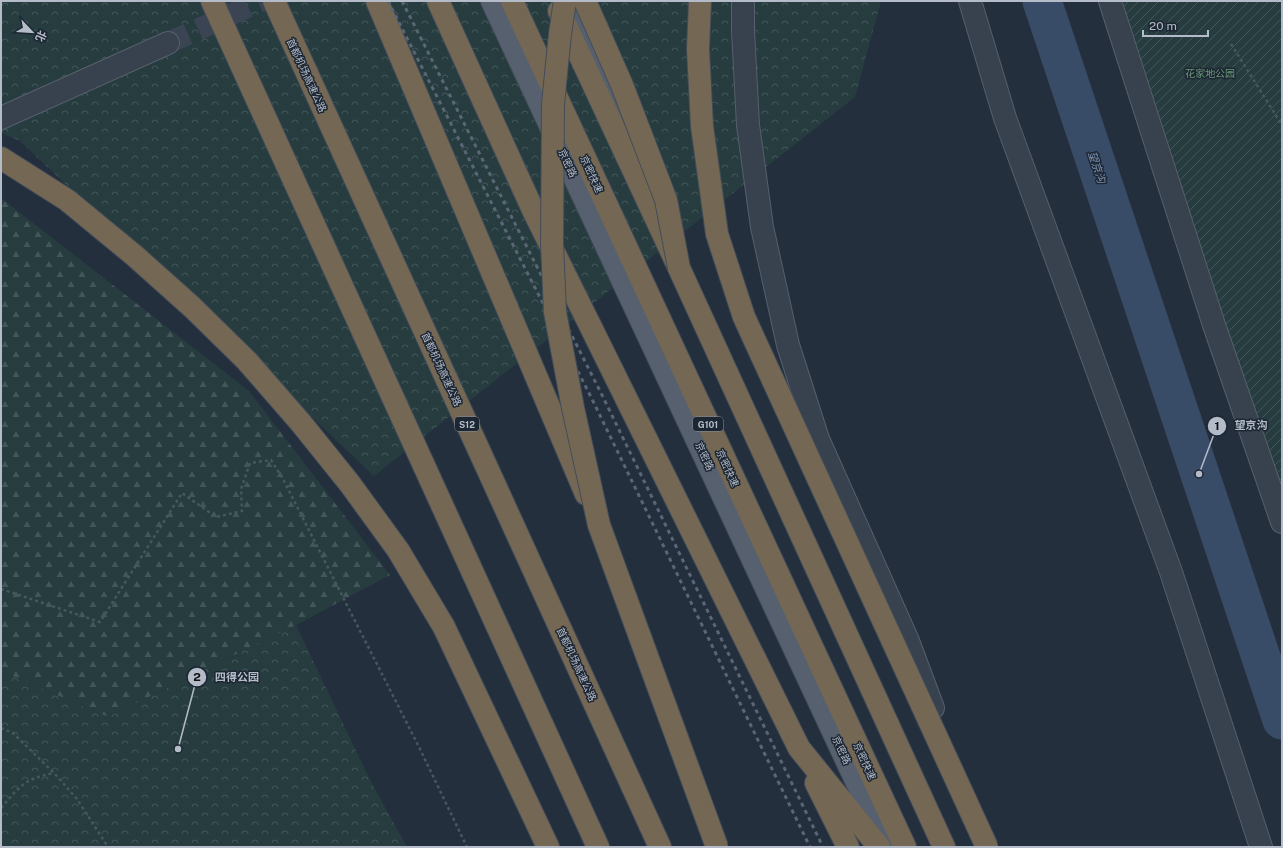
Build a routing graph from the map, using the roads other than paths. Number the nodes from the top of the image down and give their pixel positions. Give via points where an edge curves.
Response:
1 (212, 1) edge
2 (274, 1) edge
3 (377, 1) edge
4 (435, 1) edge
5 (438, 1) edge
6 (492, 1) edge
7 (512, 1) edge
8 (554, 1) edge
9 (565, 1) edge
10 (572, 1) edge
11 (585, 1) edge
12 (700, 1) edge
13 (743, 1) edge
14 (970, 1) edge
15 (1110, 1) edge
16 (455, 41) junction
17 (168, 43) tunnel mouth
18 (1, 118) edge
19 (1, 158) edge
20 (679, 268) junction
21 (1282, 522) edge
22 (599, 525) junction
23 (799, 748) junction
24 (548, 847) edge
25 (598, 847) edge
26 (660, 847) edge
27 (717, 847) edge
28 (848, 847) edge
29 (879, 847) edge
30 (887, 847) edge
31 (904, 847) edge
32 (944, 847) edge
33 (955, 847) edge
34 (982, 847) edge
35 (987, 847) edge
36 (1261, 847) edge

1 - 25 highway
2 - 26 highway, 首都机场高速公路 / S12
3 - 22 highway, bridge
4 - 16 highway
5 - 16 highway
6 - 30 main road, 京密路 / G101
7 - 31 highway, 京密快速 / G101, bridge
8 - 20 highway, bridge
9 - 22 highway, bridge via 553,104 554,312
10 - 33 main road via 788,485
11 - 20 highway, bridge via 622,85 666,200
12 - 35 highway, bridge via 698,49 702,126 717,234 744,317
13 - 34 street via 748,125 762,227 788,345 818,439 908,642 940,724
14 - 36 street via 1005,118 1171,572
15 - 21 street via 1214,325
16 - 23 highway via 533,210
17 - 18 street
19 - 24 highway via 67,200 192,307 247,361 350,484 398,550 444,627
20 - 32 highway
22 - 27 highway, bridge
23 - 28 highway
23 - 29 highway

